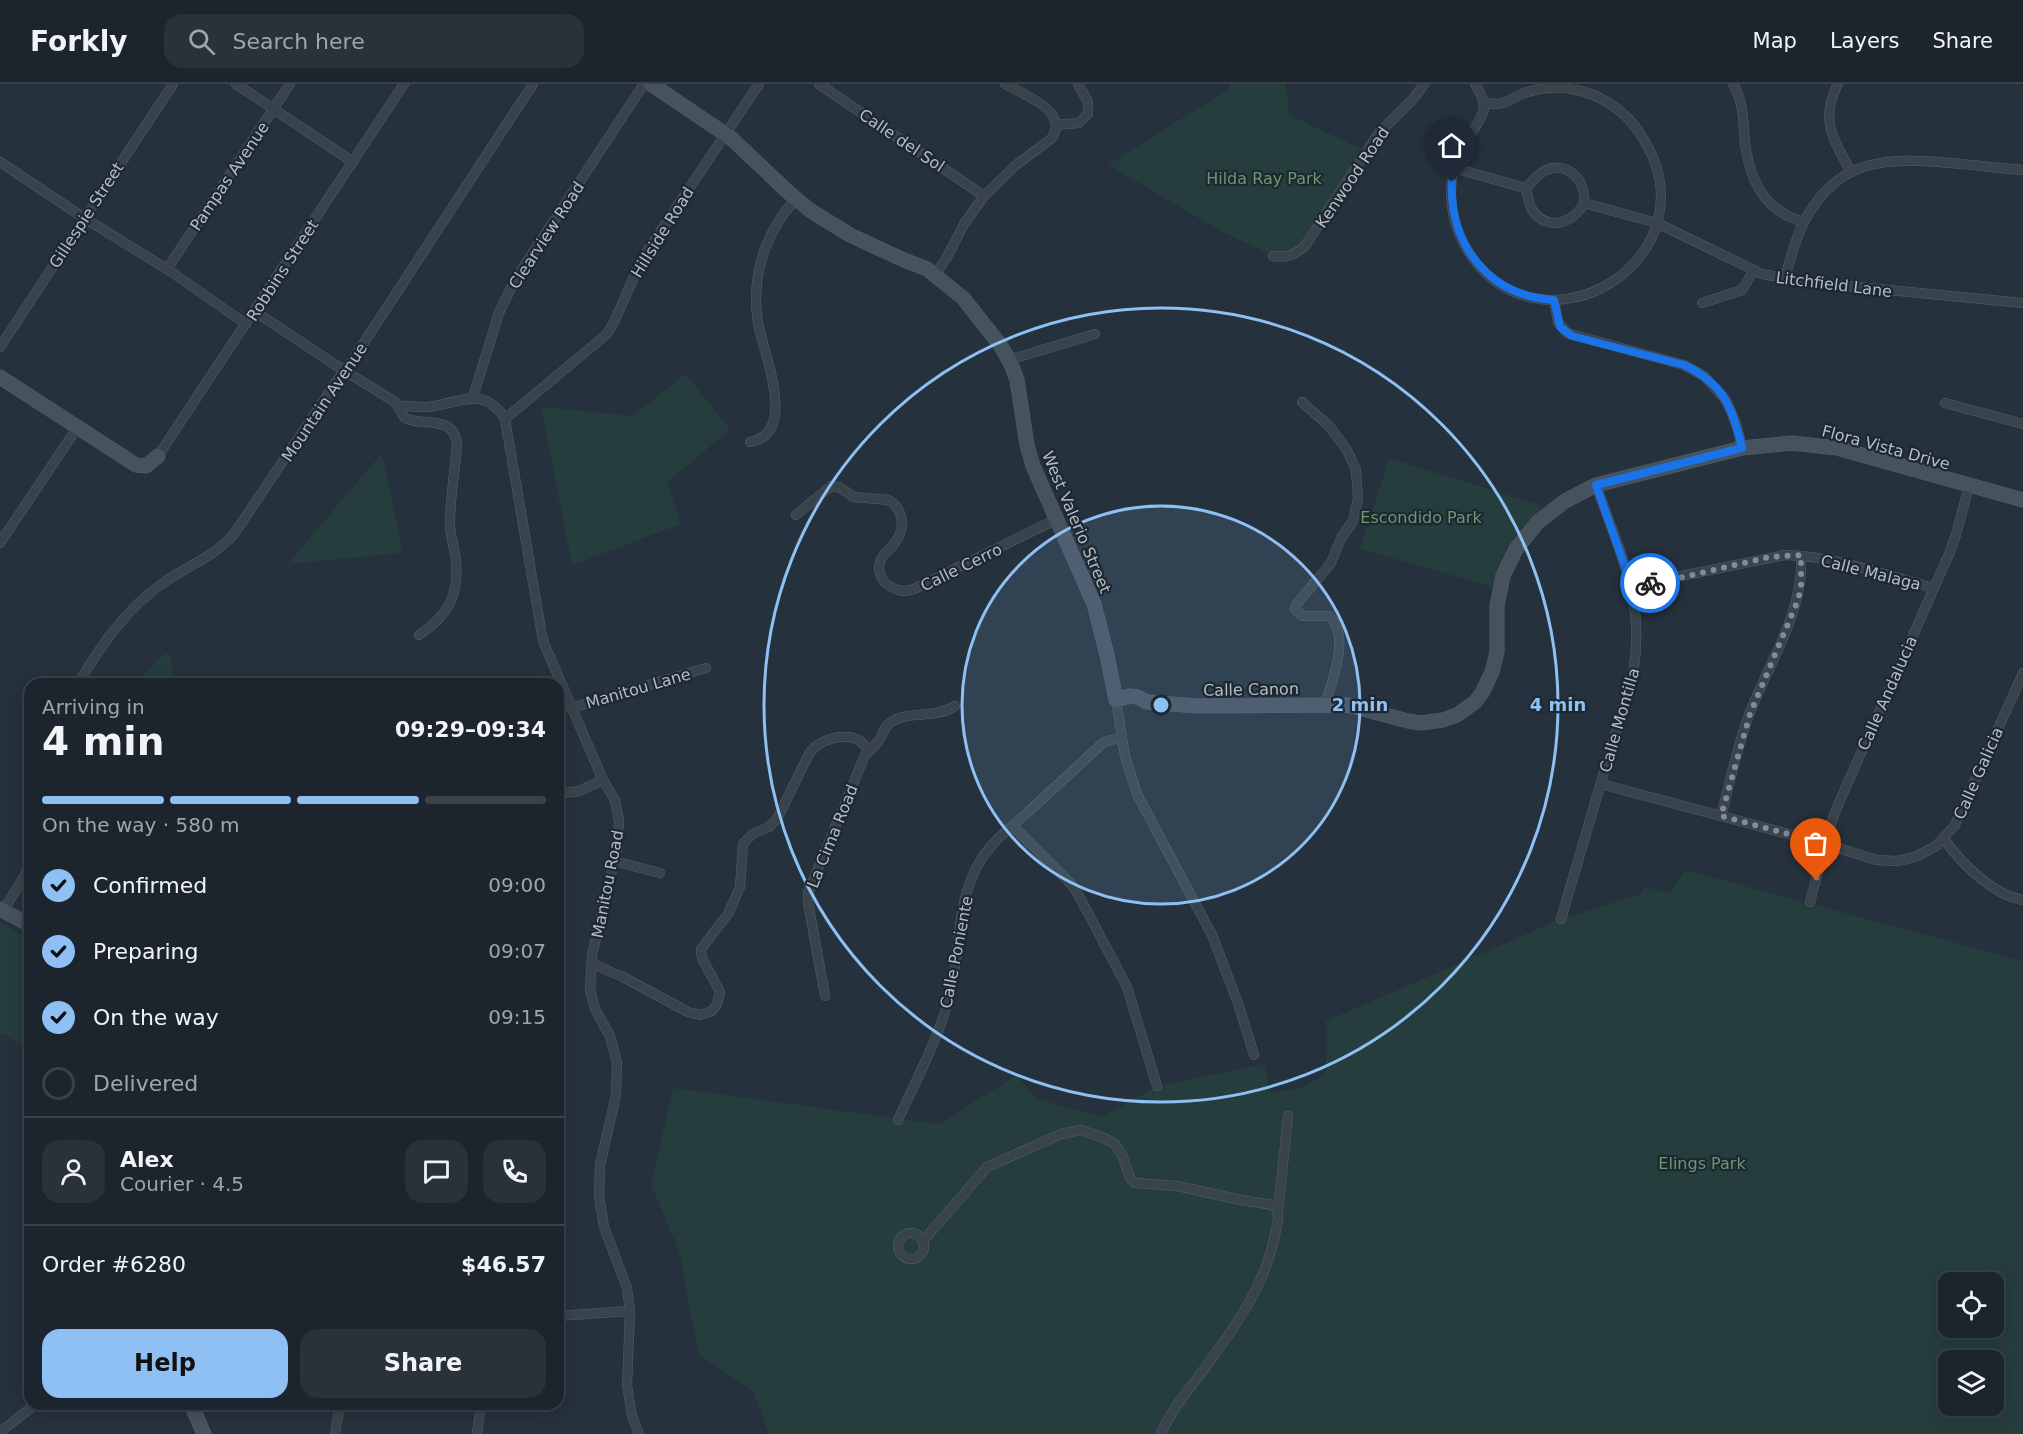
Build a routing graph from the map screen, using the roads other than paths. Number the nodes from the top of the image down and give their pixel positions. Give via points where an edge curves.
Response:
1 (173, 84) edge
2 (236, 84) edge
3 (290, 84) edge
4 (404, 84) edge
5 (533, 84) edge
6 (644, 84) edge
7 (651, 84) edge
8 (759, 84) edge
9 (819, 84) edge
10 (1005, 84) edge
11 (1078, 84) edge
12 (1424, 84) edge
13 (1475, 84) edge
14 (1733, 84) edge
15 (1838, 84) edge
16 (1484, 103) junction
17 (274, 109) junction
18 (1056, 124) junction
19 (725, 133) junction
20 (0, 162) edge
21 (353, 162) junction
22 (1454, 168) junction
23 (2023, 170) edge
24 (1851, 172) junction
25 (1525, 188) junction
26 (984, 196) junction
27 (796, 200) junction
28 (1584, 203) junction
29 (84, 218) junction
30 (1803, 222) junction
31 (1658, 223) junction
32 (1273, 256) dead end
33 (167, 269) junction
34 (1754, 270) junction
35 (935, 275) junction
36 (1785, 278) junction
37 (1554, 300) junction
38 (1702, 303) dead end
39 (2023, 303) edge
40 (254, 311) junction
41 (246, 324) junction
42 (1095, 334) dead end
43 (0, 347) edge
44 (1009, 360) junction
45 (344, 370) junction
46 (0, 378) edge
47 (473, 398) junction
48 (1302, 402) dead end
49 (1945, 403) dead end
50 (398, 406) junction
51 (505, 419) junction
52 (2023, 424) edge
53 (77, 428) junction
54 (750, 442) dead end
55 (1742, 448) junction
56 (158, 456) joint
57 (1596, 485) junction
58 (1969, 486) junction
59 (2023, 500) edge
60 (796, 515) dead end
61 (1057, 519) junction
62 (1538, 522) joint
63 (0, 543) edge
64 (1801, 555) junction
65 (1632, 586) junction
66 (1934, 588) junction
67 (419, 635) dead end
68 (706, 668) dead end
69 (2023, 673) edge
70 (82, 678) edge
71 (558, 678) edge
72 (564, 692) edge
73 (1118, 699) junction
74 (1325, 705) junction
75 (955, 706) dead end
76 (571, 708) junction
77 (1122, 737) junction
78 (869, 751) junction
79 (603, 780) junction
80 (1601, 784) junction
81 (564, 793) edge
82 (1721, 816) junction
83 (1013, 826) junction
84 (1944, 839) junction
85 (1826, 844) junction
86 (614, 861) junction
87 (660, 873) dead end
88 (24, 877) edge
89 (2023, 900) edge
90 (1810, 902) dead end
91 (2, 910) edge
92 (1561, 919) dead end
93 (24, 922) edge
94 (593, 964) junction
95 (825, 996) dead end
96 (1254, 1055) dead end
97 (1157, 1086) dead end
98 (1288, 1116) dead end
99 (898, 1120) dead end
100 (1278, 1212) junction
101 (923, 1241) dead end
102 (630, 1311) junction
103 (564, 1316) edge
104 (28, 1410) edge
105 (194, 1410) edge
106 (339, 1410) edge
107 (481, 1410) edge
108 (0, 1432) edge
109 (204, 1434) edge
110 (335, 1434) edge
111 (477, 1434) edge
112 (639, 1434) edge
113 (1161, 1434) edge

1 - 29 street, Gillespie Street
2 - 17 street
3 - 17 street, Pampas Avenue
4 - 21 street, Robbins Street
5 - 45 street, Mountain Avenue
6 - 47 street, Clearview Road via 515,280 499,313
7 - 19 street, West Valerio Street
8 - 19 street, Hillside Road
9 - 26 street, Calle del Sol
10 - 18 street via 1047,108
11 - 18 street via 1088,102 1088,114 1079,123
12 - 32 street, Kenwood Road via 1378,134 1305,246 1288,256
13 - 16 street
14 - 30 street via 1743,113 1751,173 1760,191 1774,207
15 - 24 street via 1830,103 1829,124
16 - 22 street via 1479,121
16 - 31 street via 1500,104 1536,90 1562,88 1596,96 1616,108 1638,131 1653,158 1660,185
17 - 21 street
17 - 33 street, Pampas Avenue
18 - 26 street via 1051,139
19 - 27 street, West Valerio Street
19 - 51 street, Hillside Road via 642,259 607,334
20 - 29 street
21 - 40 street, Robbins Street
22 - 25 street
22 - 37 street via 1454,219 1473,259 1506,286 1532,297
23 - 24 street via 1900,159
24 - 30 street via 1824,193
25 - 28 street via 1532,209 1540,219 1549,222 1570,220
25 - 28 street via 1547,170 1564,169 1581,182
26 - 35 street
27 - 35 street, West Valerio Street via 829,224
27 - 54 street via 771,234 760,264 757,311 773,380 776,414 768,432
28 - 31 street, Litchfield Lane
29 - 33 street
29 - 43 street, Gillespie Street
30 - 36 street
31 - 34 street, Litchfield Lane
31 - 37 street via 1641,256 1618,279 1583,296
33 - 41 street
34 - 36 street, Litchfield Lane
34 - 38 street via 1742,290
35 - 44 street, West Valerio Street via 978,314
36 - 39 street, Litchfield Lane
37 - 55 street via 1558,322 1567,333 1684,365 1704,376 1726,400
40 - 41 street, Robbins Street
40 - 45 street
41 - 56 street, Robbins Street
42 - 44 street
44 - 61 street, West Valerio Street via 1017,380 1033,466
45 - 50 street
45 - 70 street, Mountain Avenue via 234,534 214,554 164,582 128,613
46 - 53 street
47 - 50 street via 426,407
47 - 51 street via 492,403
48 - 74 street via 1329,426 1347,450 1358,485 1353,521 1331,563 1295,609 1302,616 1329,616 1337,626 1338,652
49 - 52 street
50 - 67 street via 408,420 447,426 457,441 450,523 456,560 455,586 444,615
51 - 71 street, Manitou Road via 543,642
53 - 56 street via 136,465 146,466
53 - 63 street
55 - 57 street, Flora Vista Drive
55 - 58 street, Flora Vista Drive via 1792,442 1836,448
57 - 62 street, Flora Vista Drive via 1565,501
57 - 65 street, Calle Montilla
58 - 59 street, Flora Vista Drive
58 - 66 street, Calle Andalucia via 1956,535
60 - 61 street, Calle Cerro via 831,486 854,496 892,502 900,512 902,527 896,542 882,557 880,571 890,588 904,592
61 - 73 street, West Valerio Street via 1094,604
62 - 74 street, Calle Canon via 1516,549 1503,576 1497,606 1495,664 1482,693 1466,709 1443,720 1421,723 1357,706
64 - 65 street, Calle Malaga via 1769,557
64 - 66 street, Calle Malaga
64 - 82 street via 1798,600 1750,714
65 - 80 street, Calle Montilla via 1637,621 1636,660
66 - 85 street, Calle Andalucia via 1838,805
68 - 76 street, Manitou Lane
69 - 84 street, Calle Galicia via 1960,816
72 - 76 street, Manitou Road
73 - 74 street, Calle Canon via 1126,696 1147,702 1197,706
73 - 77 street, West Valerio Street
75 - 78 street, La Cima Road via 943,712 895,720 886,725
76 - 79 street, Manitou Road
77 - 83 street, Calle Poniente via 1104,742
77 - 96 street, West Valerio Street via 1137,794 1212,935
78 - 94 street via 850,737 815,747 777,819 745,840 741,849 740,887 728,914 702,948 702,958 720,992 712,1011 700,1015 688,1011
78 - 95 street, La Cima Road via 808,893
79 - 81 street
79 - 86 street, Manitou Road via 618,814
80 - 82 street, Calle Galicia
80 - 92 street, Calle Montilla
82 - 85 street, Calle Galicia
83 - 97 street via 1071,884 1083,904 1127,987
83 - 99 street, Calle Poniente via 991,846 969,885 949,1000
84 - 85 street, Calle Galicia via 1917,856 1897,861 1876,860
84 - 89 street via 1977,875
85 - 90 street, Calle Andalucia
86 - 87 street
86 - 94 street, Manitou Road
88 - 91 street
91 - 93 street
94 - 102 street, Manitou Road via 592,1000 610,1036 617,1063 616,1095 600,1165 600,1212
98 - 100 street
100 - 101 street via 1273,1204 1177,1186 1135,1183 1115,1144 1081,1130 1061,1134 987,1167
100 - 113 street via 1273,1244 1253,1297
102 - 103 street
102 - 112 street, Manitou Road via 627,1385
104 - 108 street
105 - 109 street
106 - 110 street
107 - 111 street

